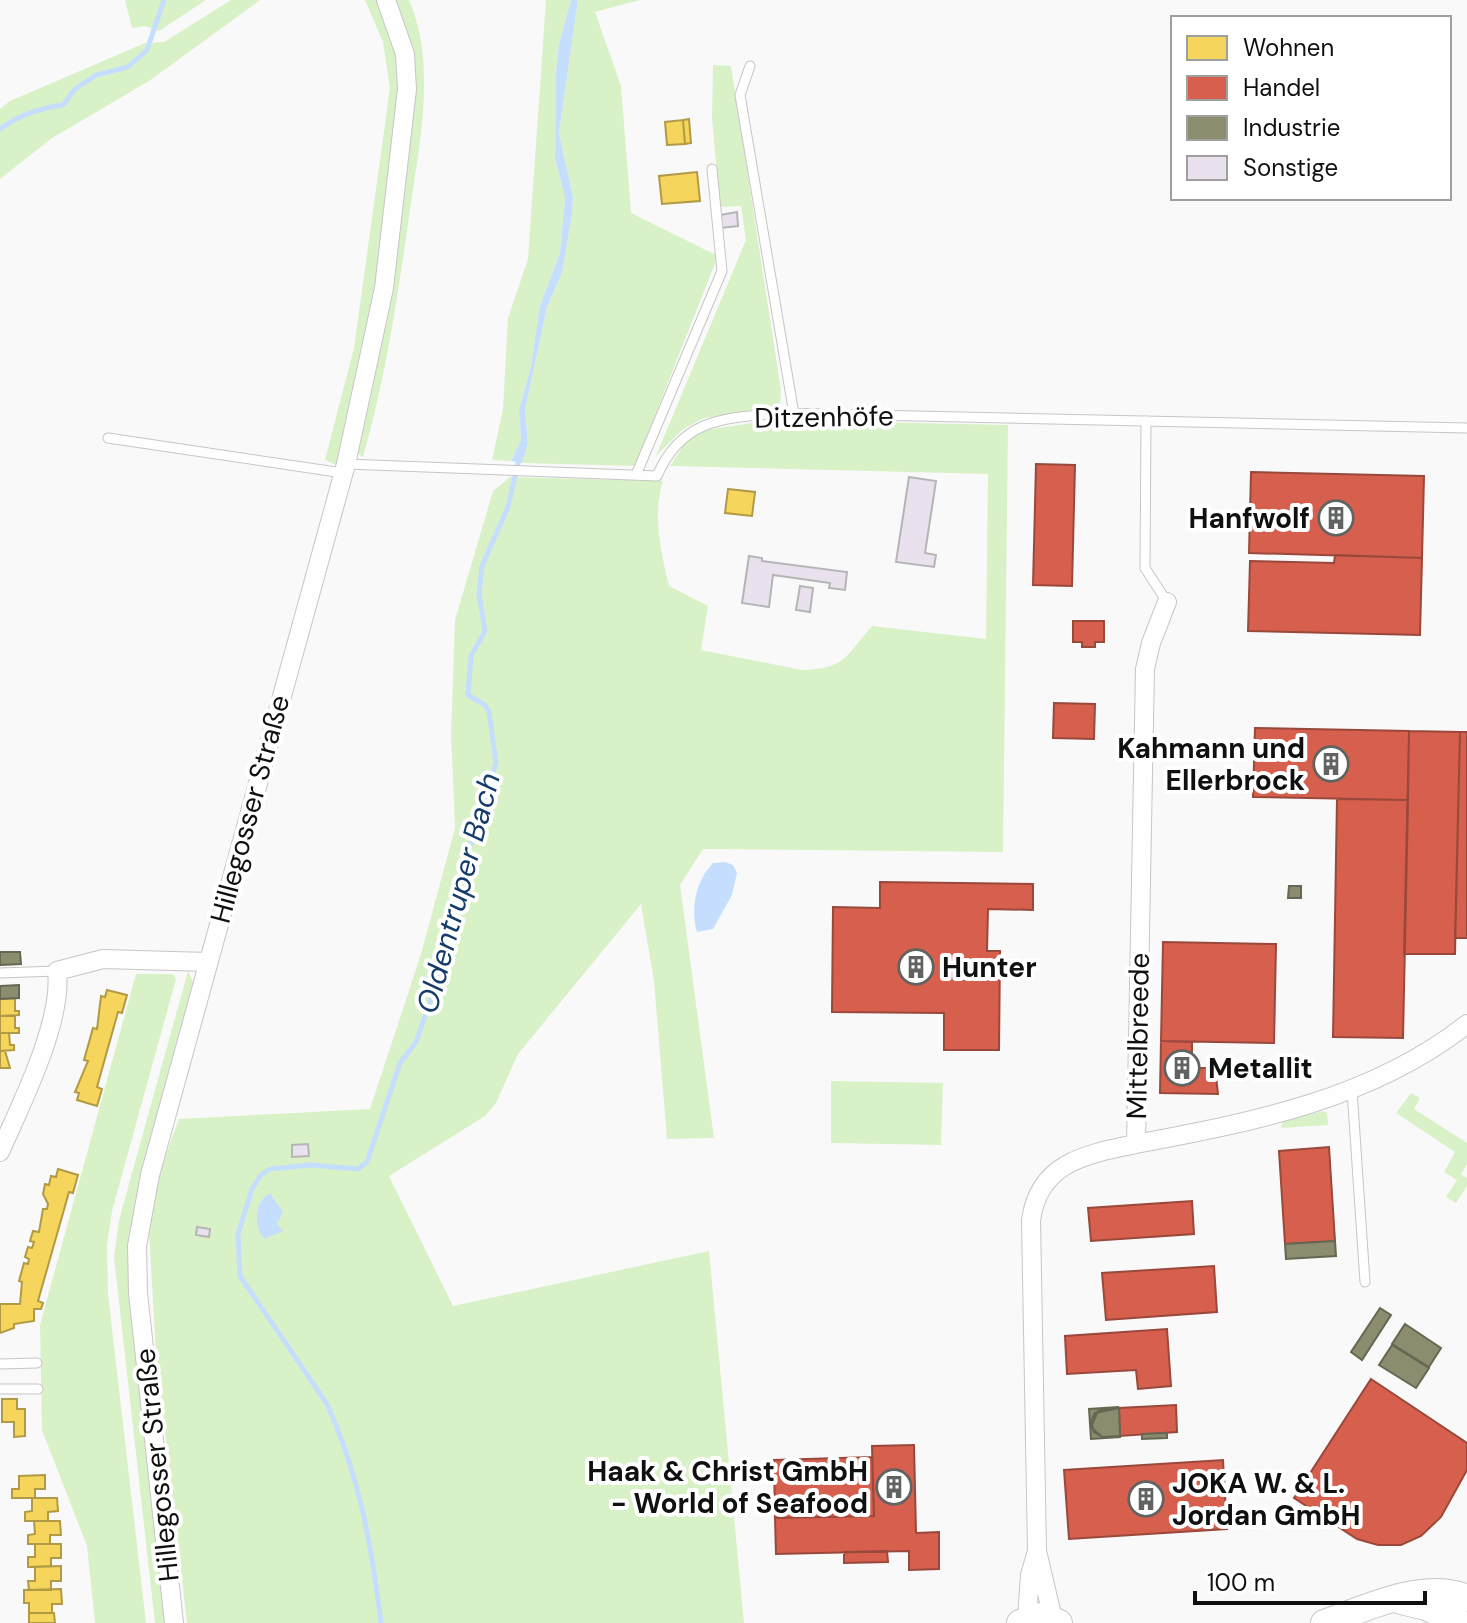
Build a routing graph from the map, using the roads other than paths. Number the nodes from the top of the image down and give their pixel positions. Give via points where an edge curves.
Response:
1 (386, 0) edge
2 (750, 66) dead end
3 (712, 169) dead end
4 (794, 414) junction
5 (1146, 421) junction
6 (1467, 428) edge
7 (108, 438) dead end
8 (344, 468) junction
9 (636, 475) junction
10 (1167, 602) joint
11 (208, 962) junction
12 (57, 971) junction
13 (0, 973) edge
14 (1467, 1024) edge
15 (1352, 1090) junction
16 (1136, 1144) junction
17 (0, 1152) edge
18 (1365, 1282) dead end
19 (37, 1363) dead end
20 (0, 1364) edge
21 (0, 1389) edge
22 (38, 1389) dead end
23 (1037, 1551) junction
24 (1467, 1598) edge
25 (1397, 1600) junction
26 (1040, 1621) edge
27 (174, 1623) edge
28 (1324, 1623) edge
29 (1461, 1623) edge

1 - 8 street, Hillegosser Straße via 405,54 406,122 375,339
2 - 4 lane via 740,95
3 - 9 lane via 722,271
4 - 5 lane, Ditzenhöfe
4 - 9 lane, Ditzenhöfe via 746,417 692,430 669,452 657,476
5 - 6 lane, Ditzenhöfe
5 - 10 lane via 1145,568
7 - 8 lane
8 - 9 lane
8 - 11 street, Hillegosser Straße
10 - 16 street, Mittelbreede via 1145,669
11 - 12 street via 103,959
11 - 27 street, Hillegosser Straße via 150,1175 137,1246
12 - 13 lane
12 - 17 street via 60,992 54,1017
14 - 15 street via 1419,1057
15 - 16 street via 1292,1110
15 - 18 lane
16 - 23 street, Mittelbreede via 1059,1169 1041,1184 1033,1204
19 - 20 lane
21 - 22 lane
23 - 26 street
23 - 26 street via 1030,1575
24 - 25 street via 1439,1591
25 - 28 street
25 - 29 street

